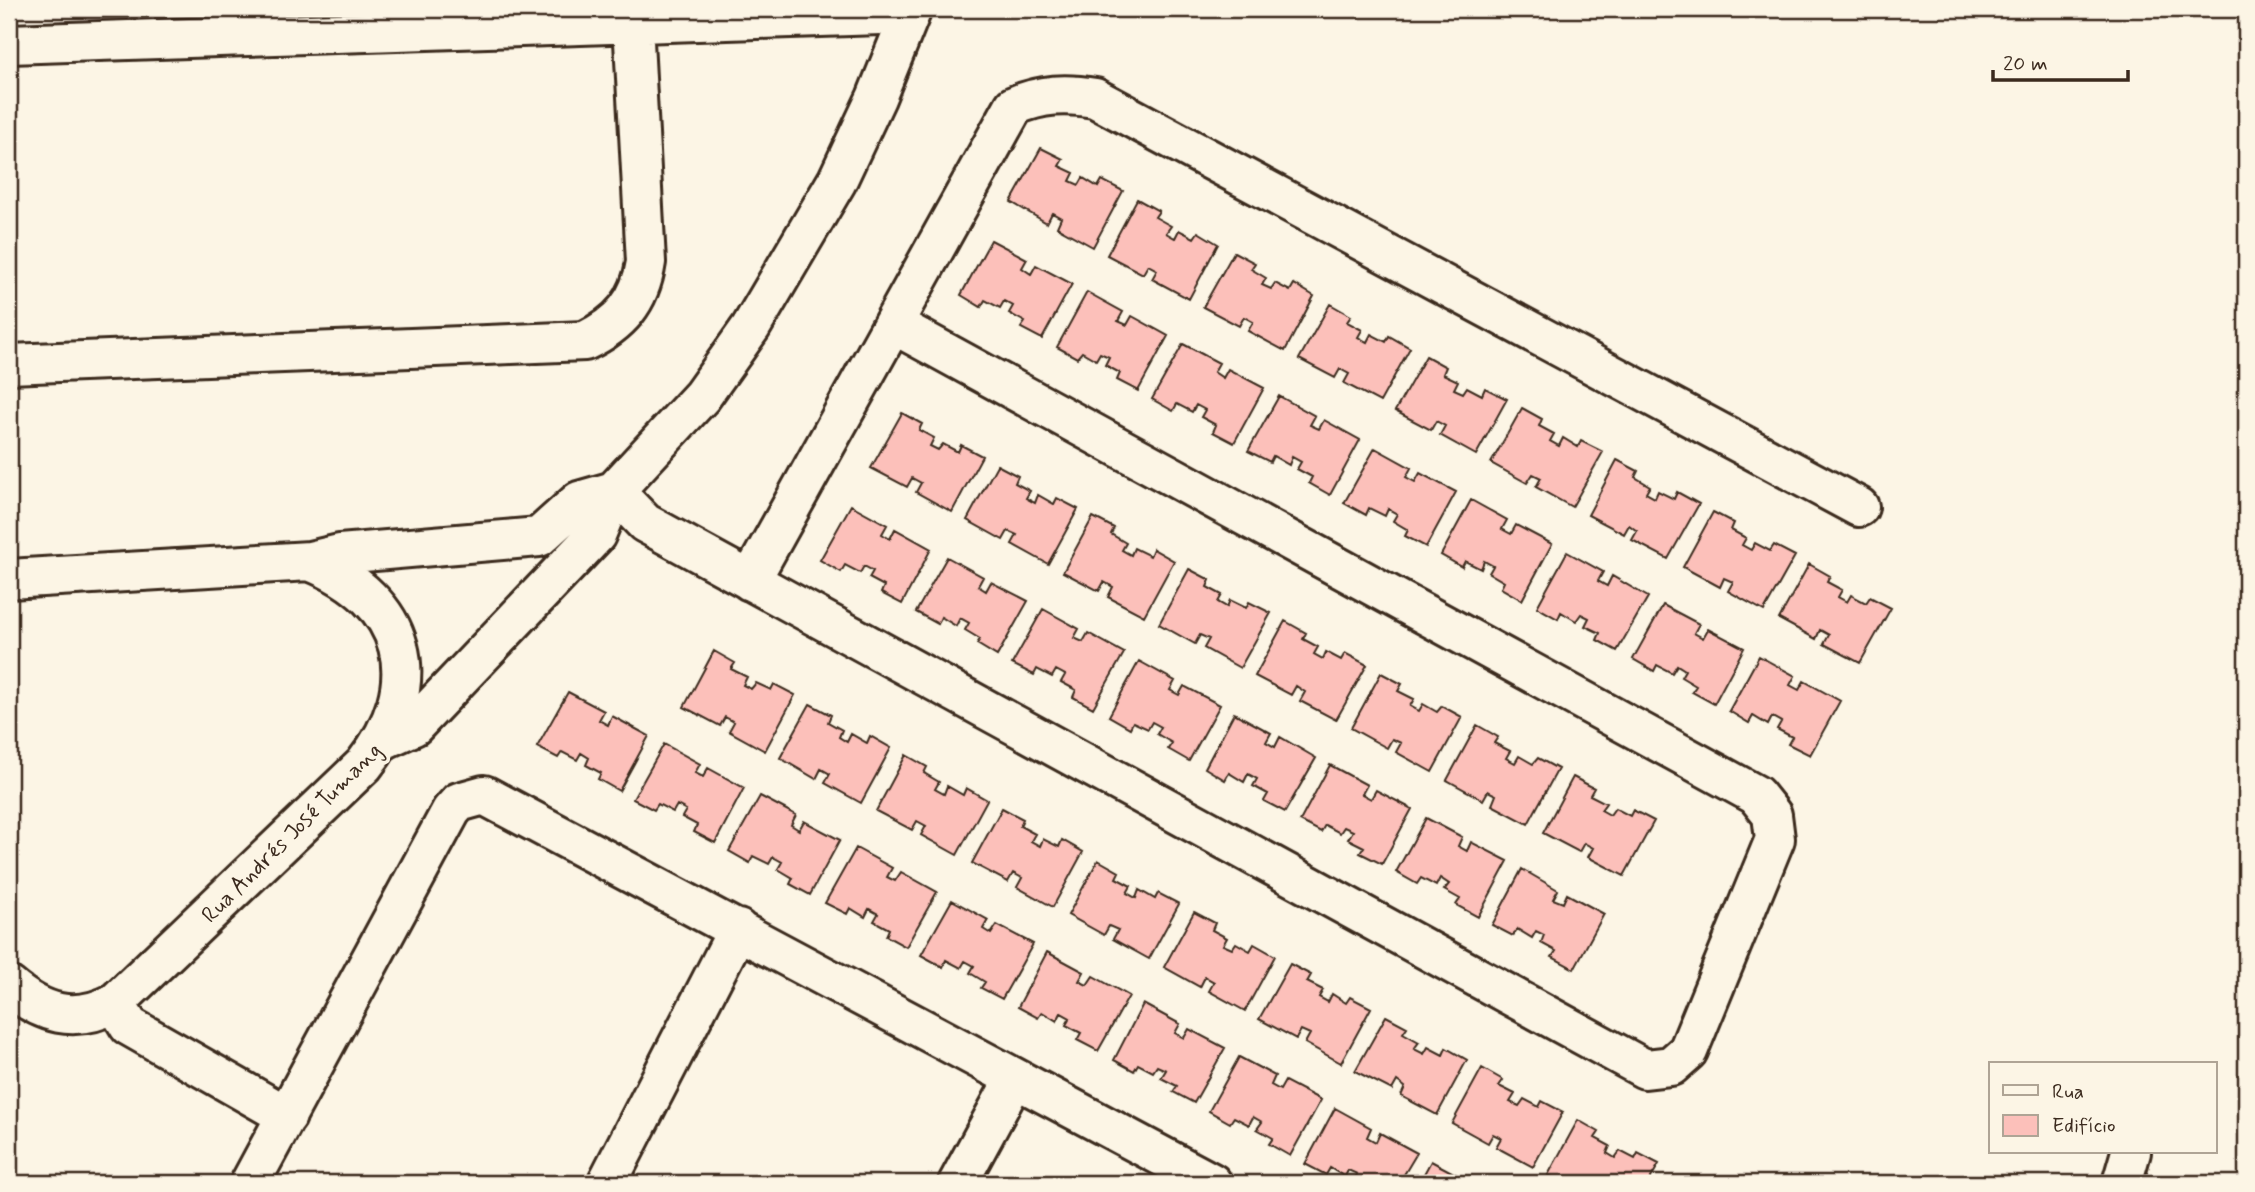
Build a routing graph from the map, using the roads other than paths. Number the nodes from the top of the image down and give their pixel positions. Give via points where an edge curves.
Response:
1 (911, 11) edge
2 (633, 23) junction
3 (9, 44) edge
4 (892, 324) junction
5 (9, 363) edge
6 (614, 491) junction
7 (1859, 507) dead end
8 (310, 561) junction
9 (9, 579) edge
10 (750, 581) junction
11 (385, 739) junction
12 (738, 929) junction
13 (9, 986) edge
14 (115, 1003) junction
15 (1015, 1078) junction
16 (287, 1116) junction
17 (2130, 1154) edge
18 (250, 1183) edge
19 (607, 1183) edge
20 (958, 1183) edge
21 (1212, 1183) edge
22 (2122, 1183) edge

1 - 2 street
1 - 6 street via 848,157 796,255 702,396
2 - 3 street
2 - 5 street via 646,262 635,299 606,331 585,341
4 - 7 street via 1014,106 1042,96 1096,98
4 - 10 street
4 - 10 street via 1756,795 1772,815 1774,839 1688,1051 1671,1066 1644,1069
6 - 8 street via 579,501 539,537 340,554
6 - 10 street via 645,523
6 - 11 street via 596,535 414,726
8 - 9 street, Rua Andrés José Tumang
8 - 11 street, Rua Andrés José Tumang via 339,573 364,591 384,614 397,642 402,674 398,708
11 - 14 street, Rua Andrés José Tumang via 364,765
12 - 15 street
12 - 16 street via 497,800 484,795 470,797 451,811
12 - 19 street
13 - 14 street, Rua Andrés José Tumang via 28,1002 60,1015 97,1012
14 - 16 street via 129,1026
15 - 20 street
15 - 21 street
16 - 18 street
17 - 22 street

